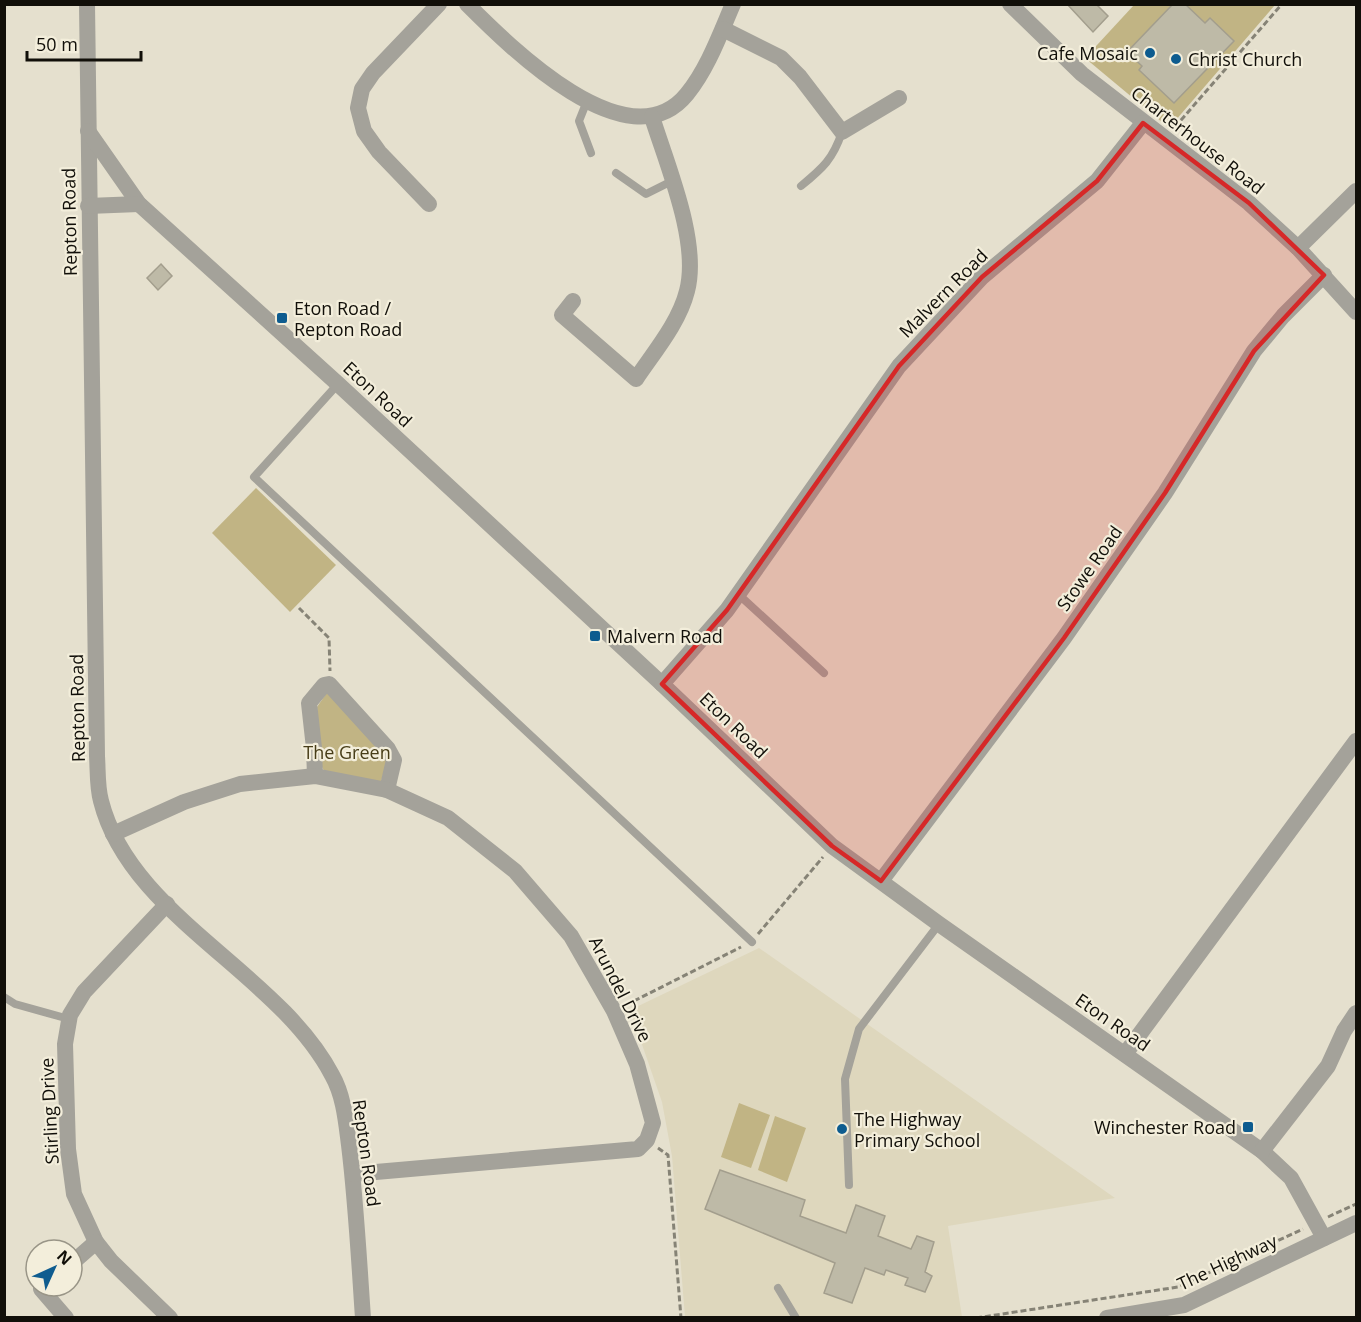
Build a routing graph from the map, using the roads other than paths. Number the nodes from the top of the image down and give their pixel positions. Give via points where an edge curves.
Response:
1 (87, 4) edge
2 (439, 4) edge
3 (467, 4) edge
4 (733, 4) edge
5 (1010, 4) edge
6 (723, 29) junction
7 (899, 98) dead end
8 (587, 101) junction
9 (652, 117) junction
10 (1143, 123) junction
11 (88, 131) junction
12 (842, 132) junction
13 (591, 153) dead end
14 (616, 173) dead end
15 (672, 181) junction
16 (801, 186) dead end
17 (1356, 191) edge
18 (139, 204) junction
19 (429, 204) dead end
20 (88, 206) junction
21 (1298, 248) junction
22 (1324, 275) junction
23 (573, 301) dead end
24 (1356, 312) edge
25 (338, 384) junction
26 (738, 594) junction
27 (824, 673) dead end
28 (662, 684) junction
29 (1356, 741) edge
30 (315, 776) junction
31 (387, 790) junction
32 (113, 834) junction
33 (880, 881) junction
34 (167, 904) junction
35 (939, 924) junction
36 (752, 942) dead end
37 (4, 997) edge
38 (1356, 1013) edge
39 (69, 1019) junction
40 (1125, 1054) junction
41 (1262, 1151) junction
42 (353, 1174) junction
43 (849, 1185) dead end
44 (1356, 1223) edge
45 (1324, 1238) junction
46 (96, 1242) junction
47 (84, 1252) edge
48 (778, 1288) dead end
49 (50, 1298) edge
50 (66, 1317) edge
51 (170, 1317) edge
52 (363, 1317) edge
53 (796, 1317) edge
54 (1107, 1317) edge

1 - 11 street, Repton Road
2 - 19 street via 373,73 362,89 358,108 364,131 379,152
3 - 8 street via 510,48
4 - 6 street
5 - 10 street, Charterhouse Road via 1082,74
6 - 9 street via 687,95
6 - 12 street via 781,58
7 - 12 street
8 - 9 street via 623,115
8 - 13 lane via 579,121
9 - 15 street
10 - 21 street, Charterhouse Road via 1249,203
10 - 26 street, Malvern Road via 1097,182 982,278 900,366
11 - 18 street, Eton Road
11 - 20 street, Repton Road
12 - 16 lane via 835,153 824,168
14 - 15 lane via 646,194
15 - 23 street via 687,229 691,263 687,292 675,320 636,378 562,315
17 - 21 street
18 - 20 street
18 - 25 street, Eton Road
20 - 32 street, Repton Road via 97,756 100,800
21 - 22 street, Charterhouse Road
22 - 24 street, Charterhouse Road
22 - 33 street, Stowe Road via 1254,351 1165,493 1064,638
25 - 28 street, Eton Road
25 - 36 lane via 254,477
26 - 27 lane
26 - 28 street, Malvern Road
28 - 33 street, Eton Road via 832,846
29 - 40 street
30 - 31 street, Arundel Drive
30 - 31 street via 309,703 329,684 388,749 394,760
30 - 32 street, Arundel Drive via 240,784 184,802
31 - 42 street, Arundel Drive via 448,818 515,871 571,936 614,1011 637,1064 653,1123 647,1140 638,1149
32 - 34 street, Repton Road via 132,867
33 - 35 street, Eton Road
34 - 39 street, Stirling Drive via 84,992
34 - 42 street, Repton Road via 314,1044 334,1077 344,1112
35 - 40 street, Eton Road
35 - 43 lane via 859,1029 845,1079
37 - 39 lane via 15,1004
38 - 41 street via 1328,1066
39 - 46 street, Stirling Drive via 65,1044 68,1149 74,1194
40 - 41 street, Eton Road
41 - 45 street, Eton Road via 1291,1178
42 - 52 street, Repton Road
44 - 45 street, The Highway
45 - 54 street, The Highway via 1184,1305
46 - 47 street
46 - 51 street, Stirling Drive
48 - 53 lane
49 - 50 street

